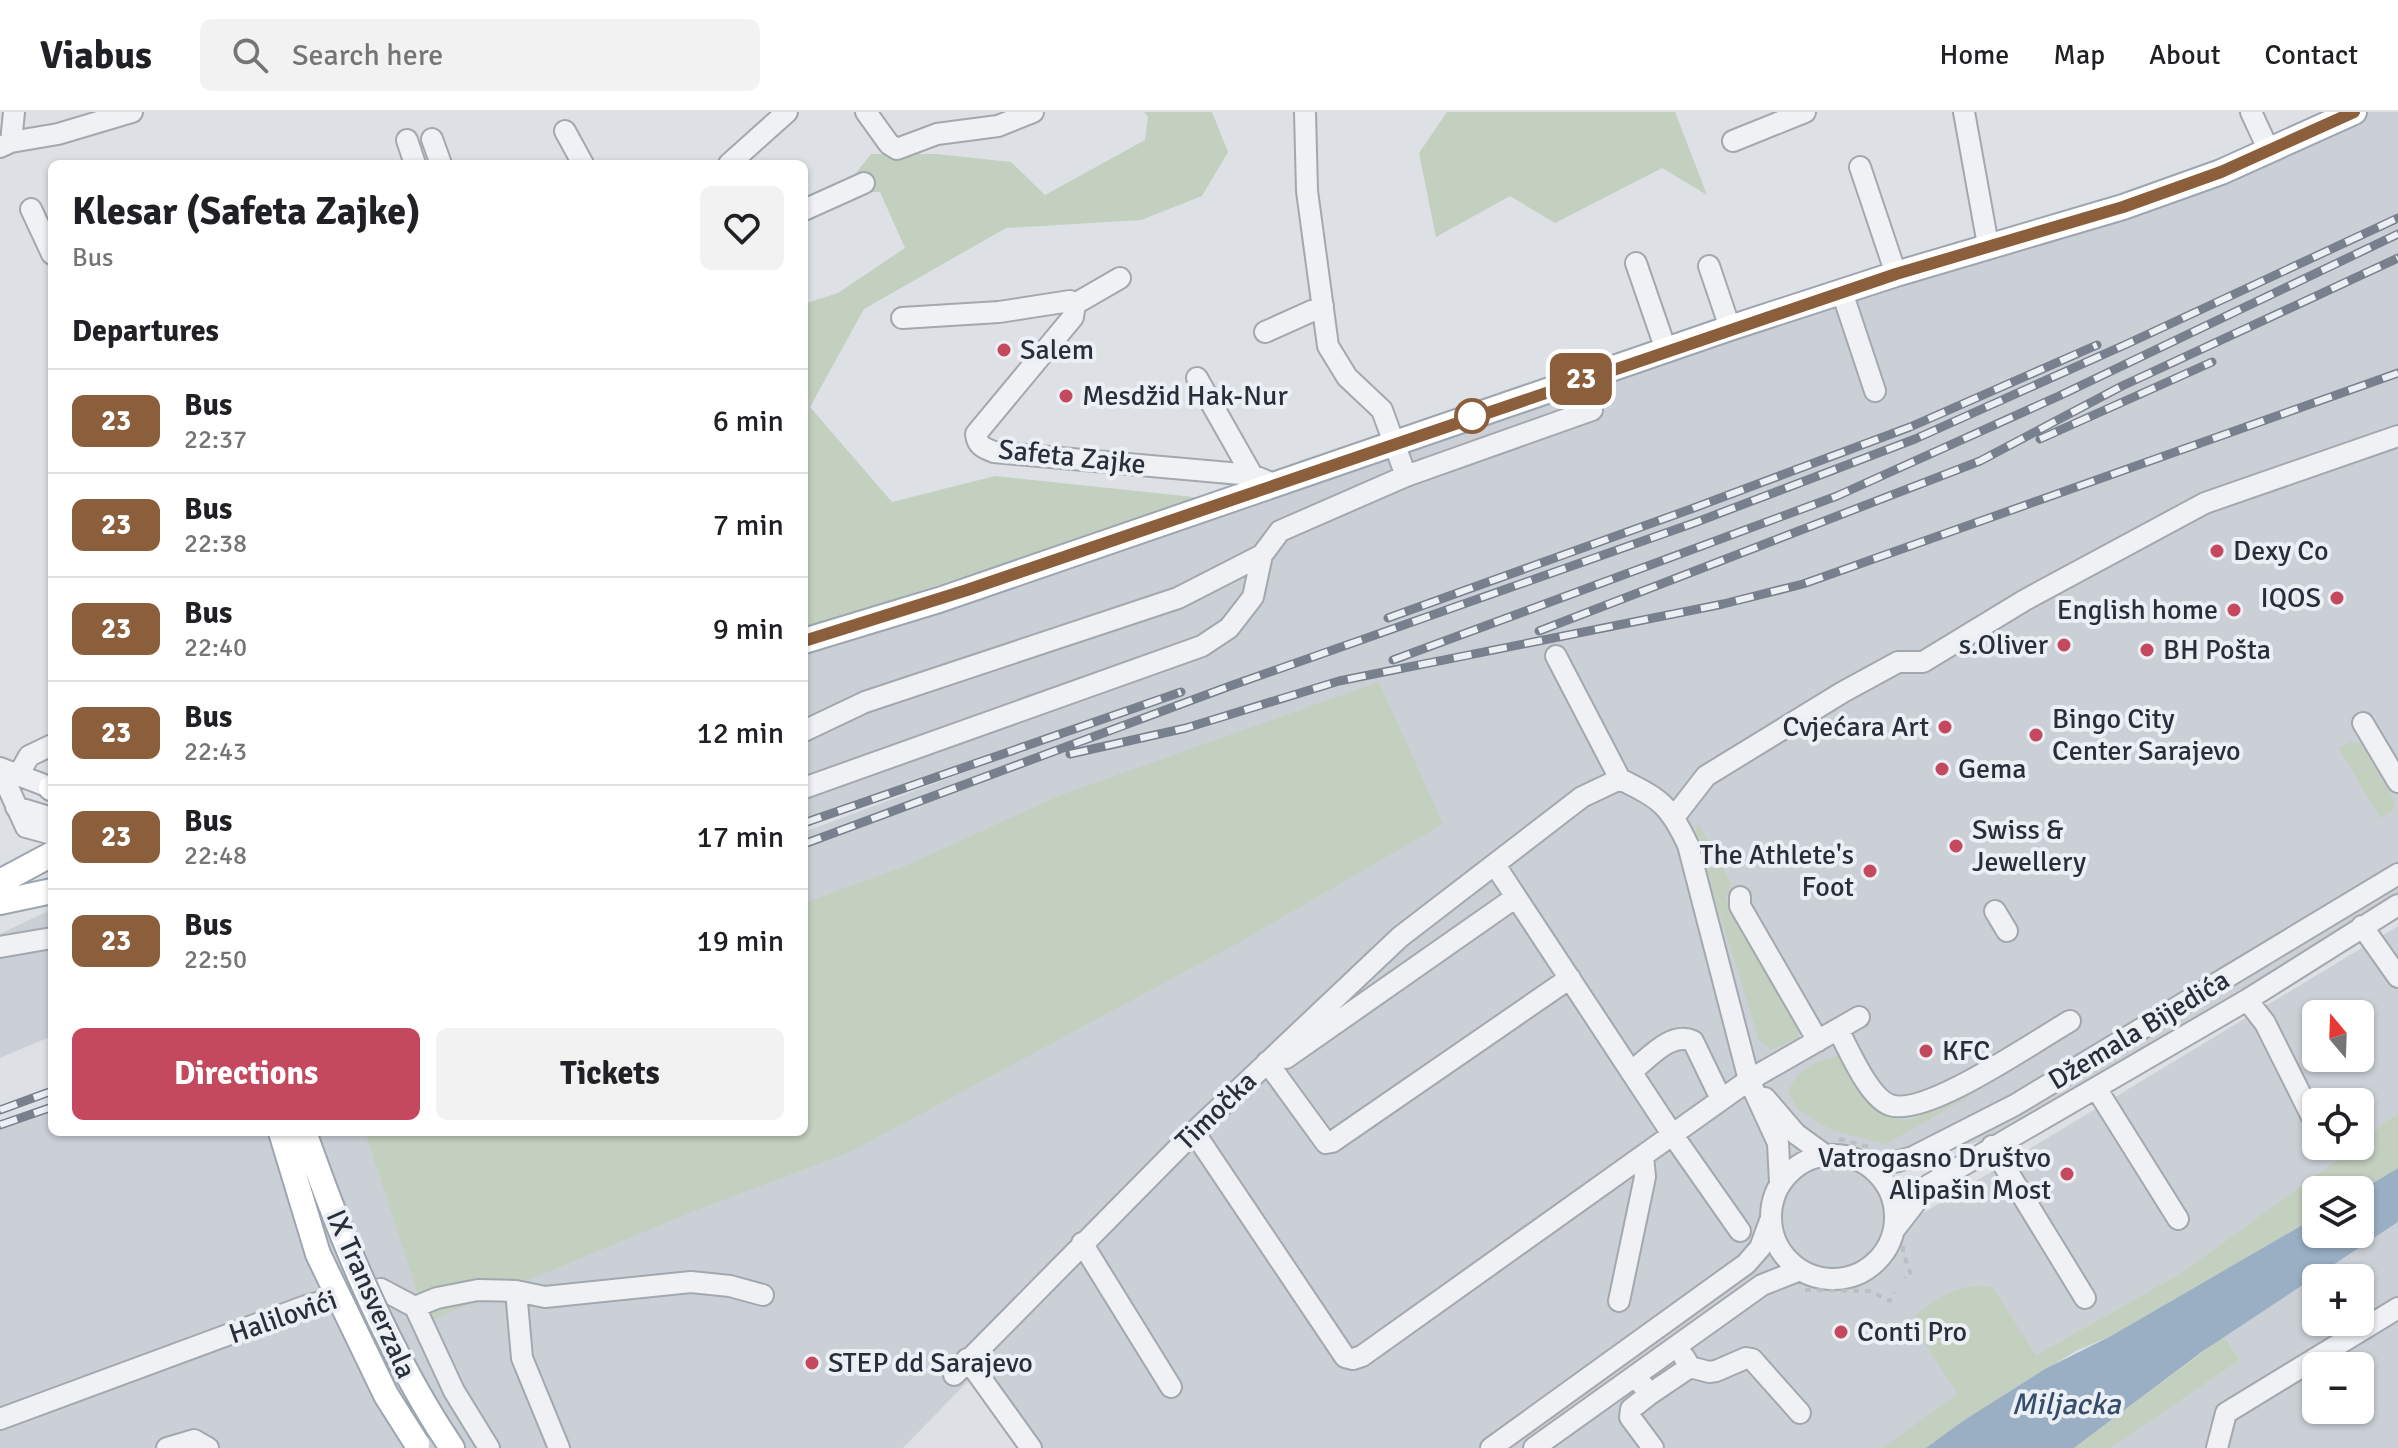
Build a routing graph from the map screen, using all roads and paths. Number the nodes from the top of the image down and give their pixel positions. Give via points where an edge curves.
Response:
1 (14, 112) edge
2 (132, 112) edge
3 (787, 112) edge
4 (866, 112) edge
5 (1033, 112) edge
6 (1305, 112) edge
7 (1805, 112) edge
8 (1964, 112) edge
9 (2251, 112) edge
10 (2354, 112) edge
11 (565, 131) dead end
12 (432, 139) dead end
13 (407, 140) dead end
14 (1733, 141) dead end
15 (5, 144) edge
16 (2269, 151) junction
17 (414, 160) edge
18 (440, 160) edge
19 (581, 160) edge
20 (733, 160) edge
21 (1860, 167) dead end
22 (864, 183) dead end
23 (808, 208) edge
24 (31, 209) dead end
25 (48, 245) edge
26 (1988, 245) junction
27 (1636, 263) dead end
28 (1709, 266) dead end
29 (1896, 274) junction
30 (1120, 278) dead end
31 (1842, 292) junction
32 (1075, 304) junction
33 (1323, 306) junction
34 (902, 318) dead end
35 (1730, 328) junction
36 (1265, 332) dead end
37 (1666, 350) junction
38 (1197, 378) dead end
39 (1875, 391) dead end
40 (1592, 410) dead end
41 (2398, 436) edge
42 (1395, 443) junction
43 (1252, 475) junction
44 (1406, 476) junction
45 (1276, 485) junction
46 (1262, 555) junction
47 (808, 640) edge
48 (1556, 656) dead end
49 (2363, 723) dead end
50 (808, 729) edge
51 (48, 747) edge
52 (11, 772) edge
53 (1620, 779) junction
54 (2398, 782) edge
55 (48, 786) edge
56 (808, 787) edge
57 (16, 807) junction
58 (1675, 816) junction
59 (48, 817) edge
60 (48, 833) edge
61 (48, 856) edge
62 (1495, 865) junction
63 (2398, 874) edge
64 (0, 882) edge
65 (48, 892) edge
66 (1516, 897) junction
67 (1740, 897) dead end
68 (0, 902) edge
69 (2398, 905) edge
70 (1995, 911) dead end
71 (2362, 926) junction
72 (2007, 931) dead end
73 (48, 939) edge
74 (0, 947) edge
75 (2395, 967) edge
76 (1570, 978) junction
77 (2247, 1000) junction
78 (2070, 1021) dead end
79 (1818, 1041) junction
80 (1269, 1065) junction
81 (1631, 1072) junction
82 (1749, 1080) junction
83 (2096, 1088) junction
84 (2302, 1097) edge
85 (1721, 1099) junction
86 (1194, 1132) junction
87 (1672, 1134) junction
88 (282, 1136) edge
89 (305, 1136) edge
90 (1826, 1146) junction
91 (1992, 1146) junction
92 (1643, 1156) junction
93 (1876, 1159) junction
94 (1780, 1183) junction
95 (2178, 1219) dead end
96 (1770, 1221) junction
97 (1894, 1230) junction
98 (1740, 1231) dead end
99 (1082, 1243) junction
100 (1800, 1270) junction
101 (516, 1291) junction
102 (1794, 1291) dead end
103 (1894, 1292) dead end
104 (763, 1295) dead end
105 (2085, 1298) dead end
106 (1619, 1301) dead end
107 (415, 1307) junction
108 (2398, 1308) edge
109 (1677, 1345) junction
110 (1690, 1367) junction
111 (1635, 1376) junction
112 (1171, 1387) dead end
113 (1650, 1394) junction
114 (1800, 1413) dead end
115 (0, 1419) edge
116 (418, 1446) edge
117 (1541, 1446) edge
118 (167, 1448) edge
119 (208, 1448) edge
120 (452, 1448) edge
121 (489, 1448) edge
122 (559, 1448) edge
123 (1031, 1448) edge
124 (1491, 1448) edge
125 (1653, 1448) edge
126 (2217, 1448) edge

1 - 15 street
2 - 15 street
3 - 20 street
4 - 5 street via 897,149 937,134 998,126
6 - 33 street via 1307,191
7 - 14 street
8 - 26 street
9 - 16 street
10 - 16 main road
11 - 19 street
12 - 18 street
13 - 17 street
16 - 26 main road via 2123,207
21 - 29 street
22 - 23 street
24 - 25 street
26 - 29 main road
27 - 37 street
28 - 35 street
29 - 31 main road
30 - 32 street
31 - 35 main road
31 - 39 street
32 - 34 street
32 - 43 street, Safeta Zajke via 1073,317 976,434 982,447
33 - 36 street
33 - 42 street via 1328,346 1347,377 1382,410
35 - 37 main road
37 - 42 main road
38 - 43 street
40 - 44 street
41 - 58 street via 2205,503 1923,662 1898,662 1706,776
42 - 44 street
42 - 45 main road
43 - 45 street, Safeta Zajke
44 - 46 street via 1280,531
45 - 47 main road
46 - 50 street via 1178,598 865,702
46 - 56 street via 1253,597 1229,628 1202,646
48 - 53 street
49 - 54 street
51 - 52 street
52 - 55 street
52 - 57 street
53 - 58 street via 1653,796
53 - 62 street, Timočka via 1582,797
57 - 59 street
57 - 60 street via 26,827
58 - 82 street via 1688,845
61 - 64 main road
62 - 66 street
62 - 80 street, Timočka via 1400,937
63 - 93 street, Džemala Bijedića via 2015,1105 1913,1157
65 - 68 main road
66 - 76 street
66 - 80 street
67 - 79 street via 1740,906
69 - 71 street, Džemala Bijedića
70 - 72 street
71 - 75 street
71 - 77 street, Džemala Bijedića
73 - 74 street
76 - 80 street via 1332,1142 1326,1143
76 - 81 street
77 - 83 street, Džemala Bijedića
77 - 84 street via 2265,1023
78 - 79 street via 1909,1107 1889,1104 1870,1086 1847,1024
79 - 82 street
80 - 86 street, Timočka
81 - 85 street via 1675,1038 1685,1037 1693,1041
81 - 87 street
82 - 85 street
82 - 90 street via 1796,1134
82 - 94 street via 1778,1143
83 - 91 street, Džemala Bijedića
83 - 95 street
85 - 87 street
86 - 92 street via 1345,1357 1353,1359
86 - 99 street, Timočka
87 - 92 street
87 - 98 street
88 - 116 main road, IX Transverzala, bridge via 318,1254 386,1395
89 - 120 main road, IX Transverzala, bridge via 371,1306
90 - 93 path
90 - 93 street via 1857,1159
90 - 94 street
91 - 97 street, Džemala Bijedića via 1929,1185
91 - 105 street
92 - 106 street via 1645,1177
93 - 97 street via 1895,1207
94 - 96 street
96 - 100 street via 1785,1257
96 - 124 street via 1760,1248 1746,1264
97 - 100 street, Džemala Bijedića via 1874,1264 1857,1274 1838,1279
99 - 112 street
99 - 123 street, Timočka via 960,1367
100 - 109 street via 1762,1285
101 - 104 street via 545,1297 691,1282
101 - 107 street via 478,1290
101 - 122 street via 522,1358
102 - 103 path via 1870,1291 1890,1301
107 - 115 street, Halilovići via 381,1289 348,1294
107 - 121 street via 454,1391
108 - 126 street via 2226,1413
109 - 110 street
109 - 111 street
110 - 113 street
110 - 114 street via 1709,1372 1752,1359
111 - 113 street
111 - 117 street
113 - 125 street via 1631,1409 1630,1417
118 - 119 street via 194,1440

